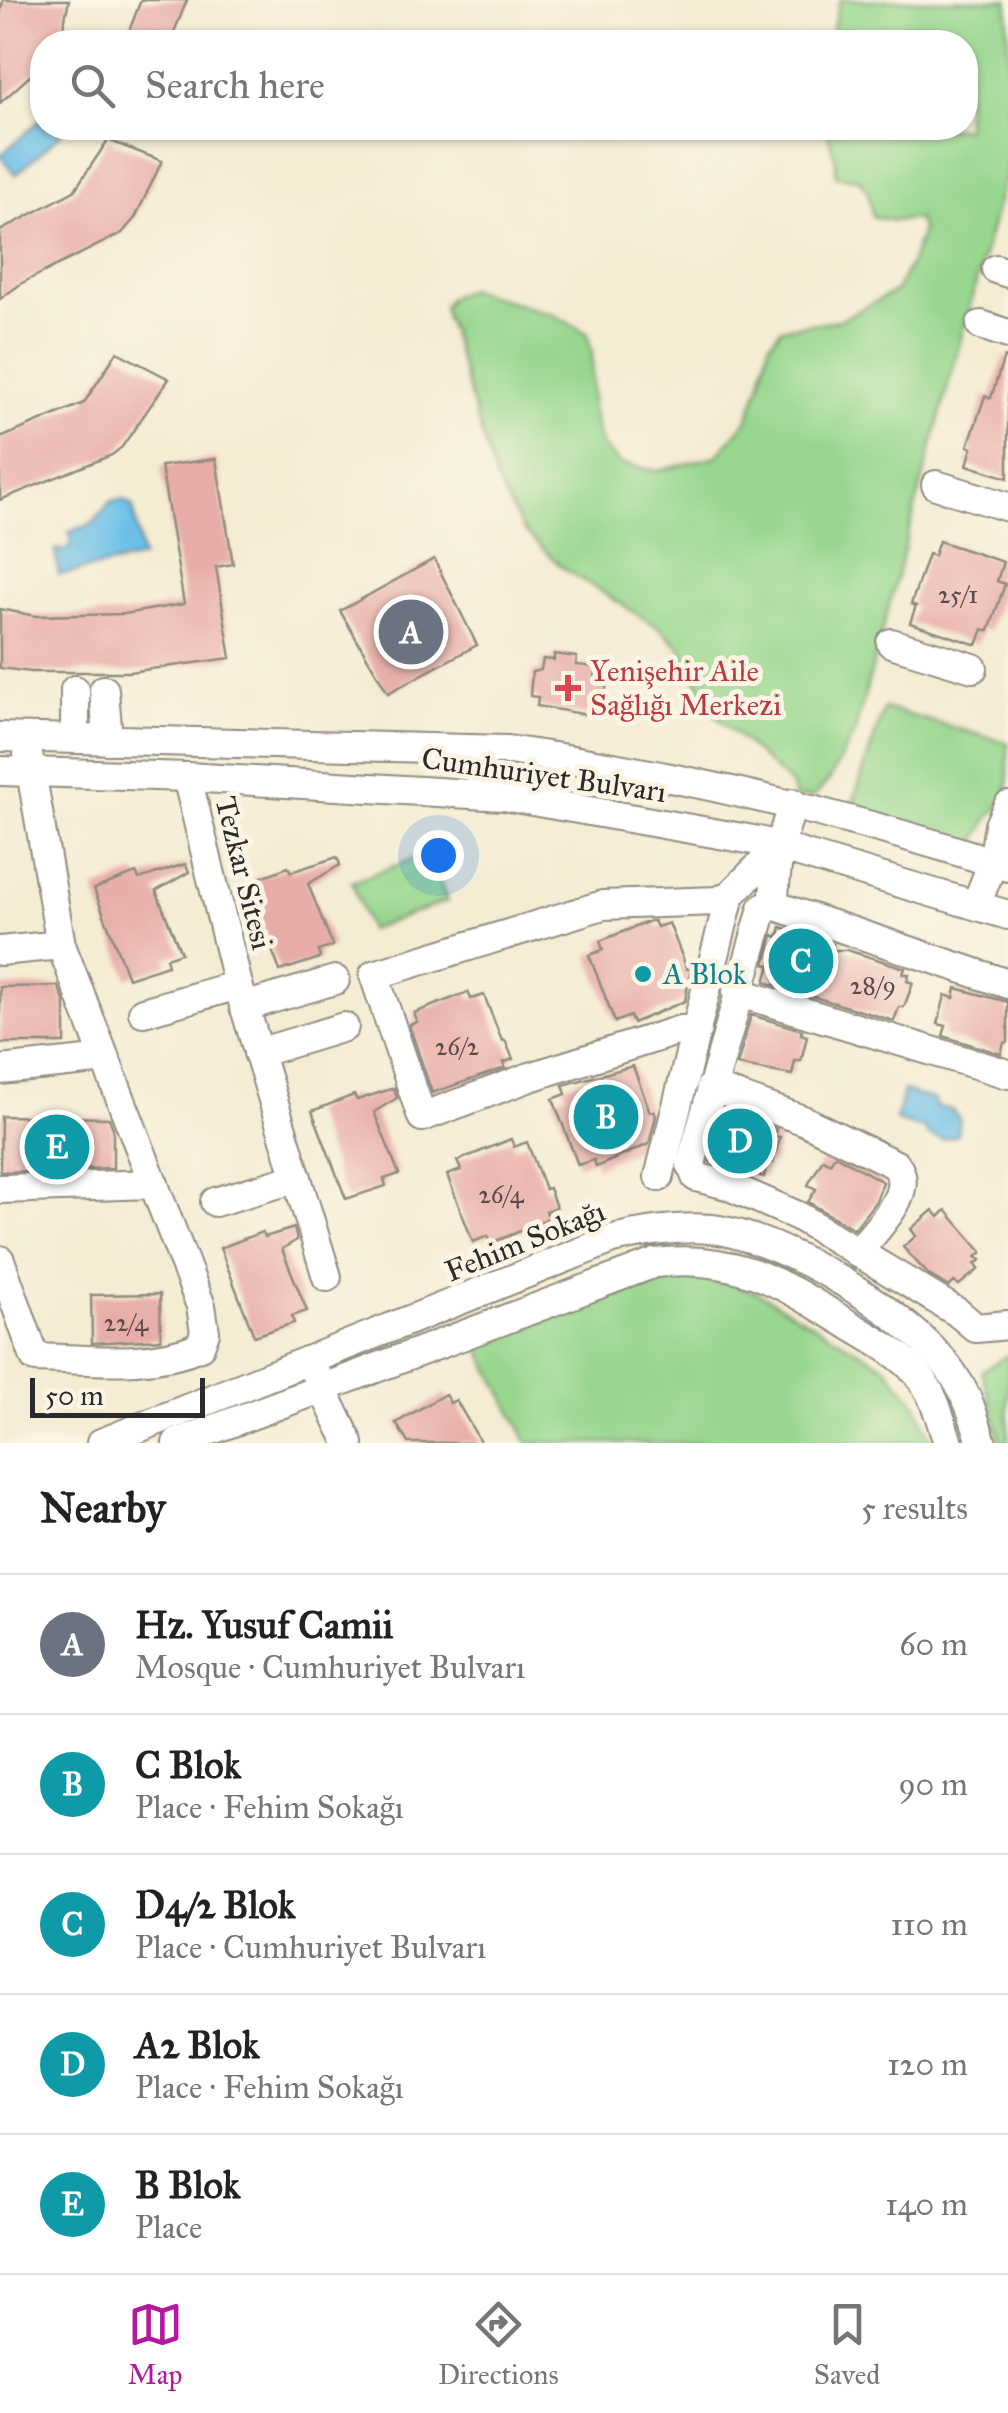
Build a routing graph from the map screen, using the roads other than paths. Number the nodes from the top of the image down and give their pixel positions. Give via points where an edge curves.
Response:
1 (936, 485) dead end
2 (1008, 507) edge
3 (891, 643) dead end
4 (973, 668) dead end
5 (75, 690) dead end
6 (104, 690) dead end
7 (13, 737) edge
8 (75, 739) junction
9 (108, 740) junction
10 (0, 771) edge
11 (31, 772) junction
12 (187, 777) junction
13 (794, 803) junction
14 (1008, 806) edge
15 (780, 847) junction
16 (1000, 865) edge
17 (730, 895) junction
18 (773, 904) junction
19 (976, 906) junction
20 (1008, 915) edge
21 (61, 945) junction
22 (0, 951) edge
23 (335, 980) dead end
24 (1008, 984) edge
25 (737, 992) junction
26 (241, 996) junction
27 (143, 1012) dead end
28 (344, 1027) dead end
29 (697, 1030) junction
30 (258, 1053) junction
31 (106, 1060) junction
32 (0, 1070) edge
33 (1008, 1074) edge
34 (711, 1087) junction
35 (296, 1178) junction
36 (660, 1178) dead end
37 (154, 1184) junction
38 (0, 1189) edge
39 (215, 1202) dead end
40 (858, 1252) junction
41 (0, 1260) edge
42 (327, 1277) dead end
43 (1008, 1325) edge
44 (308, 1359) junction
45 (320, 1387) junction
46 (100, 1443) edge
47 (177, 1443) edge
48 (349, 1443) edge
49 (948, 1443) edge
50 (982, 1443) edge

1 - 2 street
3 - 4 street
5 - 8 street
6 - 9 street
7 - 8 street, Cumhuriyet Bulvarı
7 - 11 street
8 - 9 street, Cumhuriyet Bulvarı
9 - 13 street, Cumhuriyet Bulvarı via 508,750
10 - 11 street, Cumhuriyet Bulvarı
11 - 12 street, Cumhuriyet Bulvarı
11 - 21 street
12 - 15 street, Cumhuriyet Bulvarı via 477,792
12 - 26 street, Tezkar Sitesi
13 - 15 street
13 - 16 street, Cumhuriyet Bulvarı
14 - 16 street via 999,825
15 - 17 street
15 - 18 street
15 - 19 street, Cumhuriyet Bulvarı
16 - 19 street
17 - 29 street
17 - 29 street via 718,902 603,904 374,976 422,1116 680,1030
18 - 24 street
18 - 25 street via 764,908
19 - 20 street, Cumhuriyet Bulvarı
21 - 22 street
21 - 31 street
23 - 26 street, Tezkar Sitesi
25 - 33 street
25 - 34 street
26 - 27 street, Tezkar Sitesi
26 - 30 street, Tezkar Sitesi
28 - 30 street
29 - 36 street
30 - 35 street, Tezkar Sitesi
31 - 32 street
31 - 37 street
34 - 40 street via 691,1164 696,1178 727,1184 798,1216
34 - 40 street via 803,1120 896,1165 902,1193
35 - 39 street
35 - 42 street, Tezkar Sitesi
37 - 38 street
37 - 41 street via 201,1306 200,1346 166,1358 35,1358
40 - 43 street via 976,1328
44 - 45 street
44 - 46 street, Fehim Sokağı
44 - 50 street, Fehim Sokağı via 612,1239 643,1231 712,1230 784,1251 920,1336 956,1378
45 - 47 street
45 - 48 street
45 - 49 street via 655,1263 700,1260 776,1280 895,1354 929,1390

